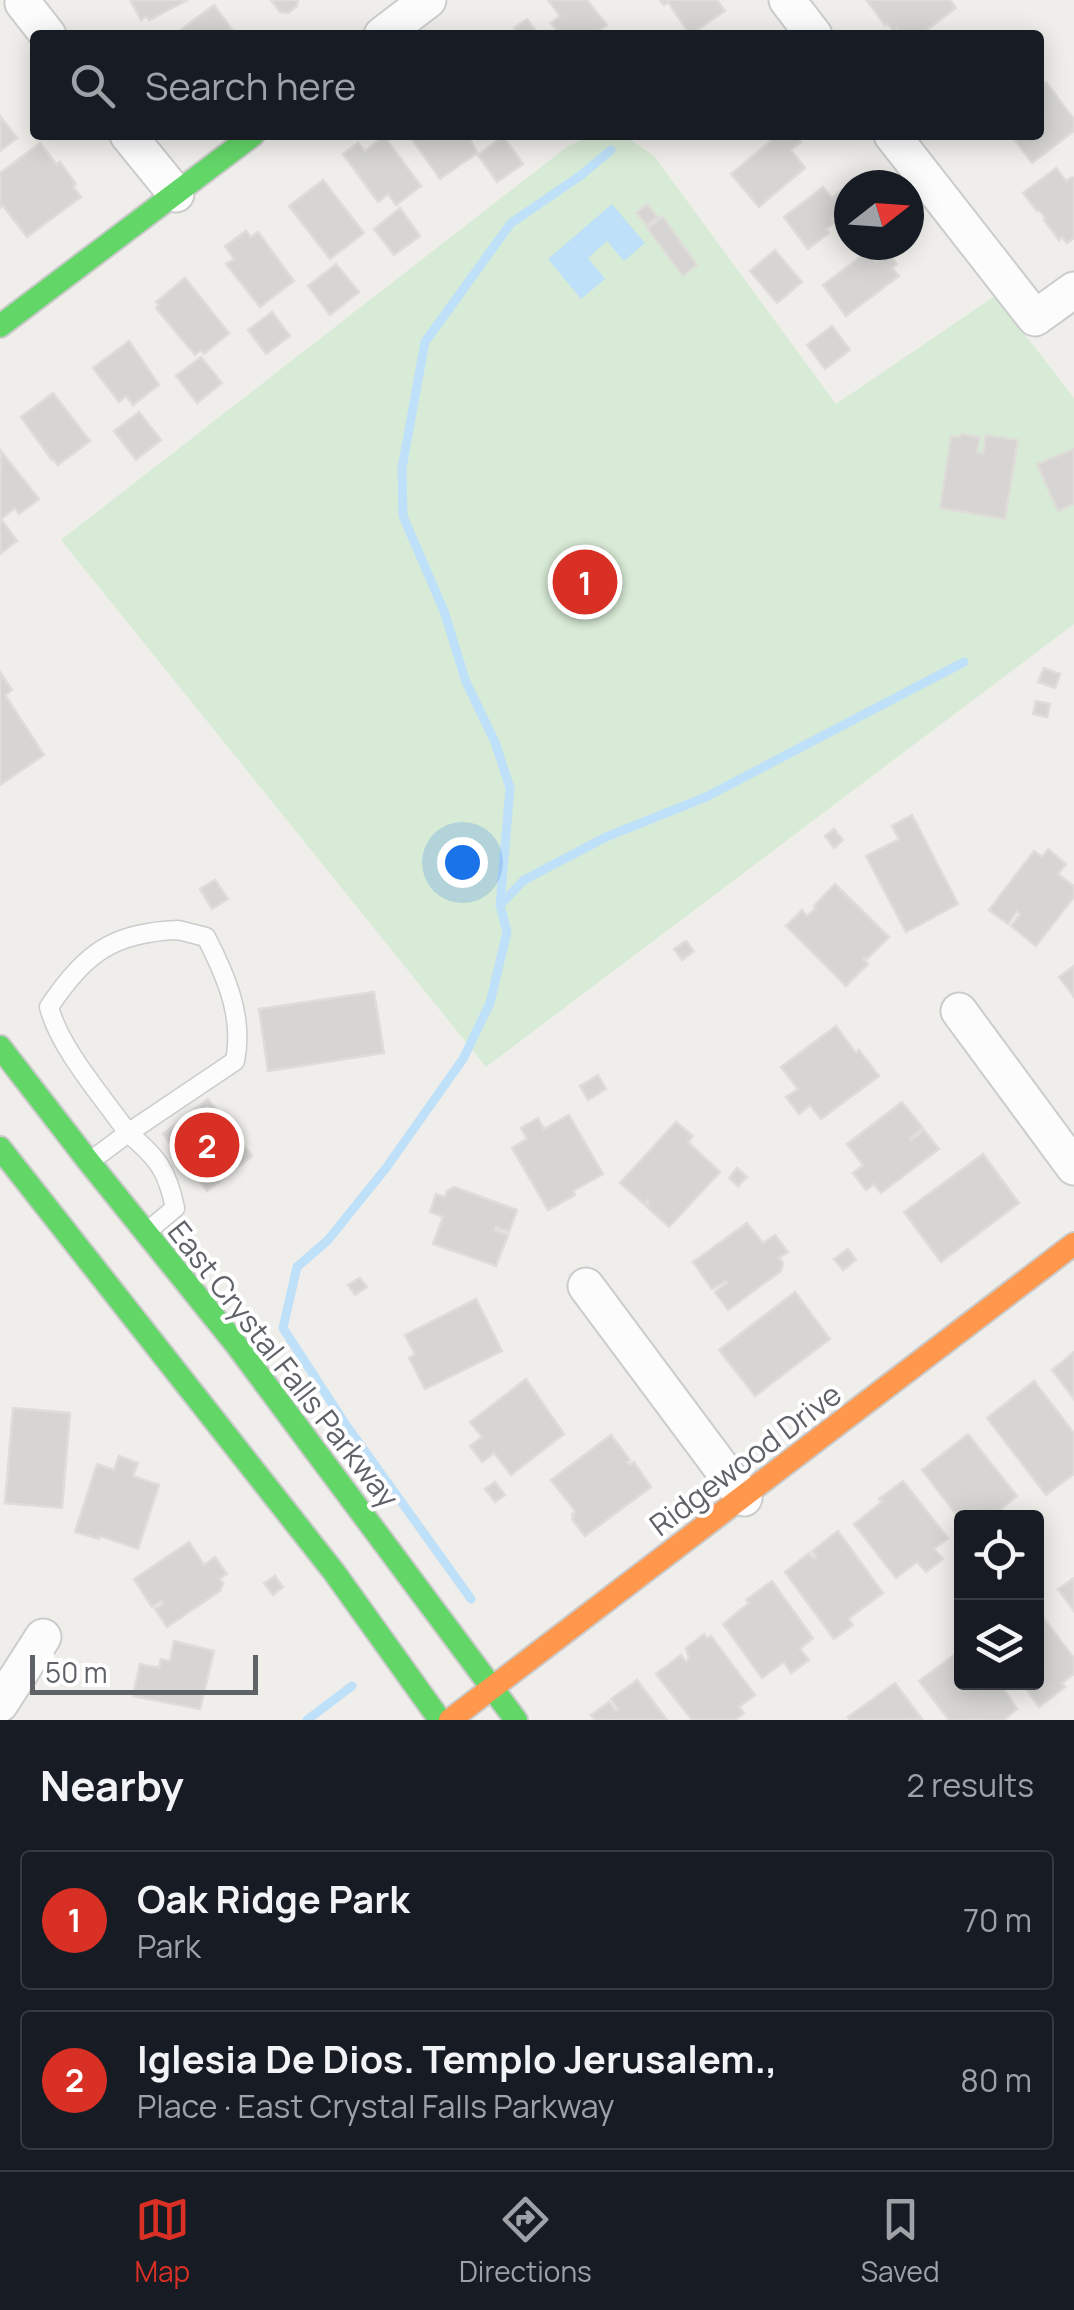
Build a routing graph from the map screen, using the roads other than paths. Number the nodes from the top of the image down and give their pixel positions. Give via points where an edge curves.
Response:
1 (428, 0) edge
2 (787, 0) edge
3 (22, 3) dead end
4 (44, 30) edge
5 (389, 30) edge
6 (810, 30) edge
7 (132, 140) edge
8 (246, 140) edge
9 (896, 140) edge
10 (176, 194) junction
11 (1074, 290) edge
12 (0, 326) edge
13 (959, 1011) dead end
14 (0, 1047) edge
15 (128, 1132) junction
16 (0, 1148) edge
17 (89, 1162) junction
18 (1074, 1167) edge
19 (146, 1233) junction
20 (1074, 1244) edge
21 (586, 1286) dead end
22 (744, 1498) junction
23 (42, 1637) dead end
24 (492, 1688) junction
25 (0, 1704) edge
26 (440, 1720) edge
27 (450, 1720) edge
28 (516, 1720) edge

1 - 5 street
2 - 6 street
3 - 4 street
7 - 10 street
8 - 10 main road
9 - 11 street via 1036,318
10 - 12 main road
13 - 18 street
14 - 17 main road, East Crystal Falls Parkway
15 - 15 lane via 235,1061 239,1039 227,977 206,937 166,930 116,941 92,954 49,1007 66,1046
15 - 17 lane
15 - 19 lane via 166,1173 175,1208
16 - 26 main road via 334,1572
17 - 19 main road, East Crystal Falls Parkway
19 - 24 main road, East Crystal Falls Parkway
20 - 22 main road, Ridgewood Drive
21 - 22 street
22 - 24 main road, Ridgewood Drive
23 - 25 street
24 - 27 main road, Ridgewood Drive
24 - 28 main road, East Crystal Falls Parkway

